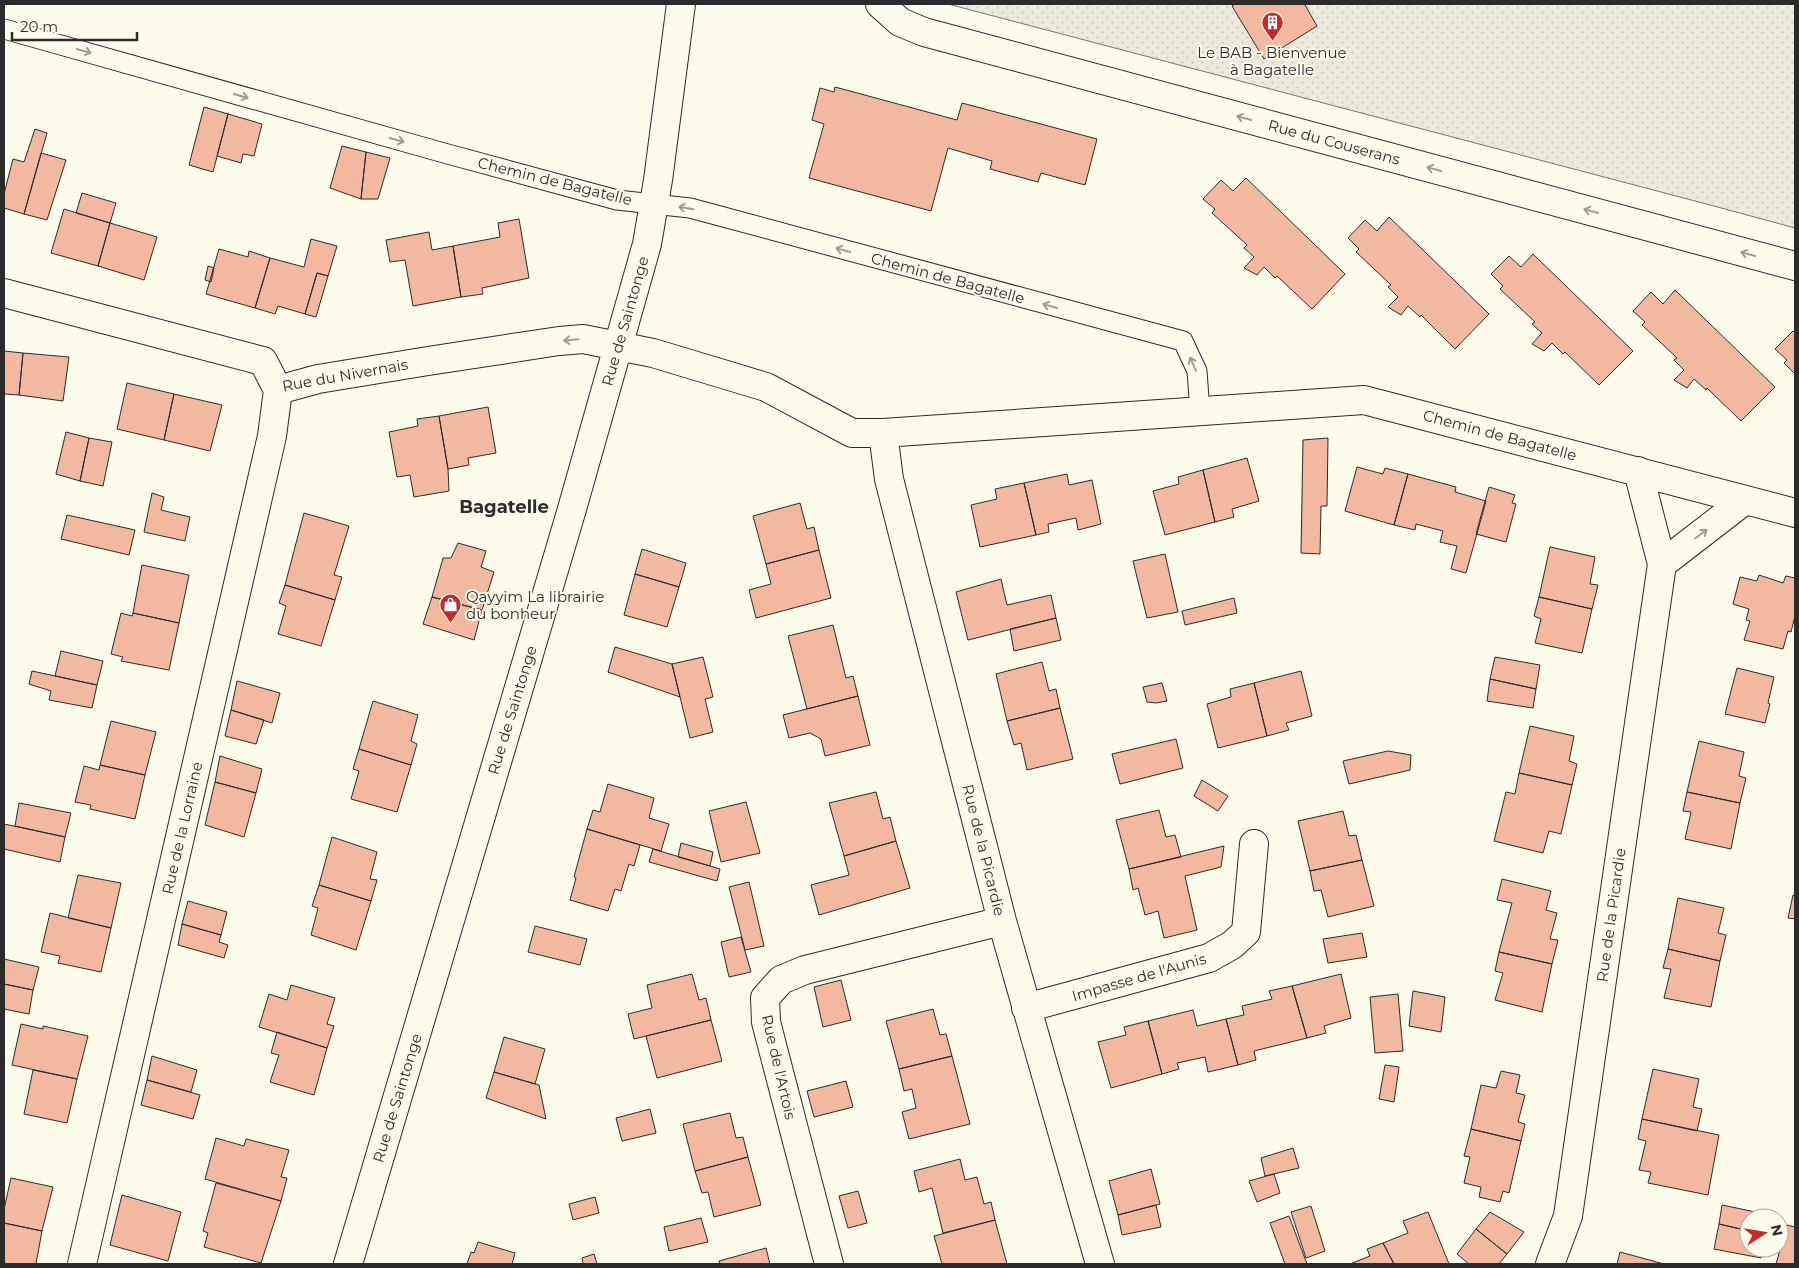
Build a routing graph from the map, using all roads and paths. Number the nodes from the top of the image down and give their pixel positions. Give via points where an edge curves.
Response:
1 (682, 4) edge
2 (880, 4) edge
3 (4, 29) edge
4 (654, 204) junction
5 (1795, 266) edge
6 (4, 293) edge
7 (618, 346) junction
8 (278, 390) junction
9 (1200, 412) junction
10 (882, 433) junction
11 (1638, 471) junction
12 (1745, 500) junction
13 (1795, 513) edge
14 (1662, 564) junction
15 (1254, 844) dead end
16 (1002, 921) junction
17 (1026, 1008) junction
18 (82, 1264) edge
19 (348, 1264) edge
20 (829, 1264) edge
21 (1100, 1264) edge
22 (1550, 1264) edge

1 - 4 street, Rue de Saintonge
5 -> 2 street, Rue du Couserans via 924,32 900,22
3 -> 4 lane, Chemin de Bagatelle via 617,200
4 - 7 street, Rue de Saintonge via 647,244
9 -> 4 lane, Chemin de Bagatelle via 1197,371 1183,341 690,208
6 - 8 street, Rue du Nivernais via 263,361
7 -> 8 street, Rue du Nivernais via 583,339 559,341 328,378
7 - 10 street, Chemin de Bagatelle via 653,353 766,387 852,433
7 - 19 street, Rue de Saintonge
8 - 18 street, Rue de la Lorraine via 272,436
9 - 10 street, Chemin de Bagatelle
9 - 11 street, Chemin de Bagatelle via 1364,400
10 - 16 street, Rue de la Picardie via 889,479
11 - 12 street, Chemin de Bagatelle
11 - 14 street, Rue de la Picardie
12 - 13 street, Chemin de Bagatelle
14 -> 12 street
14 - 22 street, Rue de la Picardie via 1568,1216
15 - 17 street, Impasse de l'Aunis via 1246,932 1232,945 1209,958
16 - 17 street, Rue de la Picardie
16 - 20 street, Rue de l'Artois via 805,970 781,980 766,998 766,1022
17 - 21 street, Rue de la Picardie

